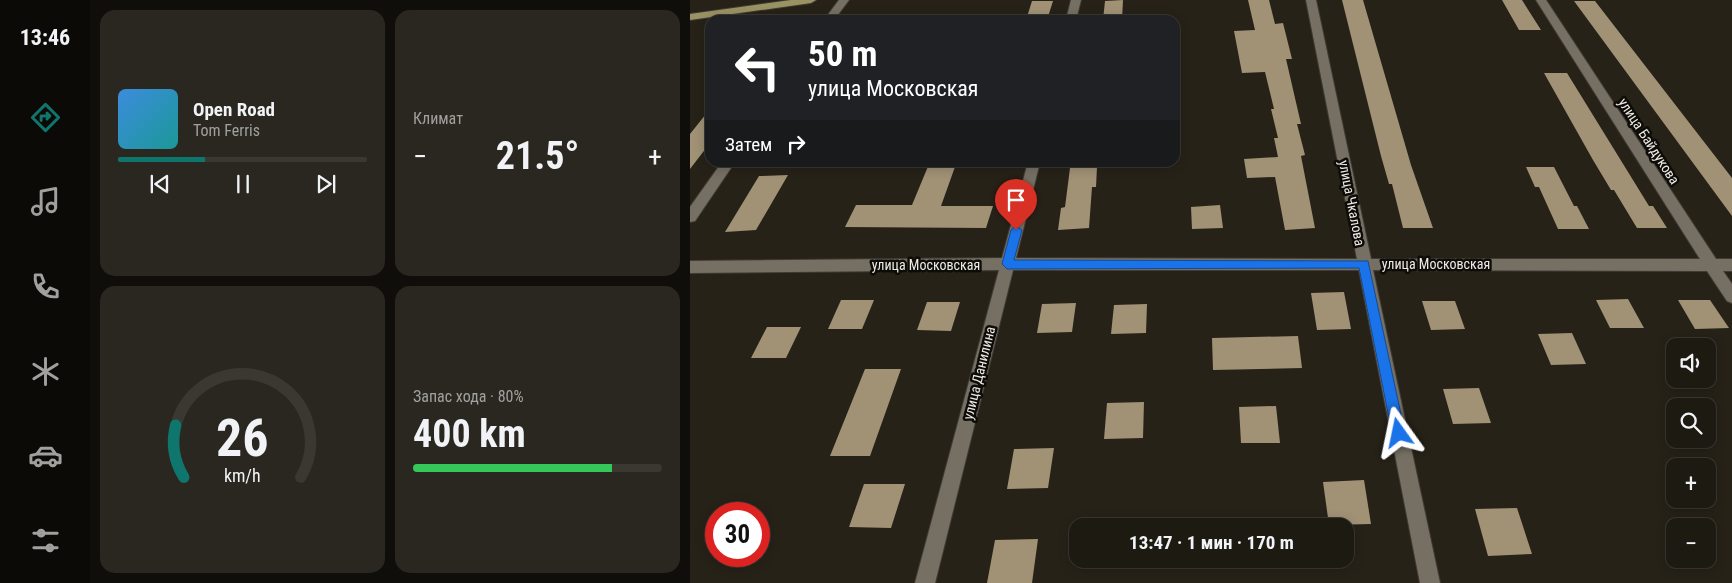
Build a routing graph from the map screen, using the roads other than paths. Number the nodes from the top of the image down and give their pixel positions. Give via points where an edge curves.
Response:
1 (810, 0) edge
2 (844, 0) edge
3 (1076, 0) edge
4 (1311, 0) edge
5 (1541, 0) edge
6 (833, 15) edge
7 (1072, 15) edge
8 (690, 17) edge
9 (725, 167) edge
10 (1033, 167) edge
11 (690, 217) edge
12 (1007, 264) junction
13 (1364, 264) junction
14 (1711, 265) junction
15 (1732, 265) edge
16 (690, 267) edge
17 (1732, 297) edge
18 (925, 583) edge
19 (1430, 583) edge

1 - 8 main road
2 - 6 street
3 - 7 street
4 - 13 street, улица Чкалова
5 - 14 street, улица Байдукова
9 - 11 street
10 - 12 street, улица Данилина
12 - 13 street, улица Московская
12 - 16 street, улица Московская
12 - 18 street, улица Данилина
13 - 14 street, улица Московская
13 - 19 street, улица Чкалова
14 - 15 street, улица Московская
14 - 17 street, улица Байдукова

